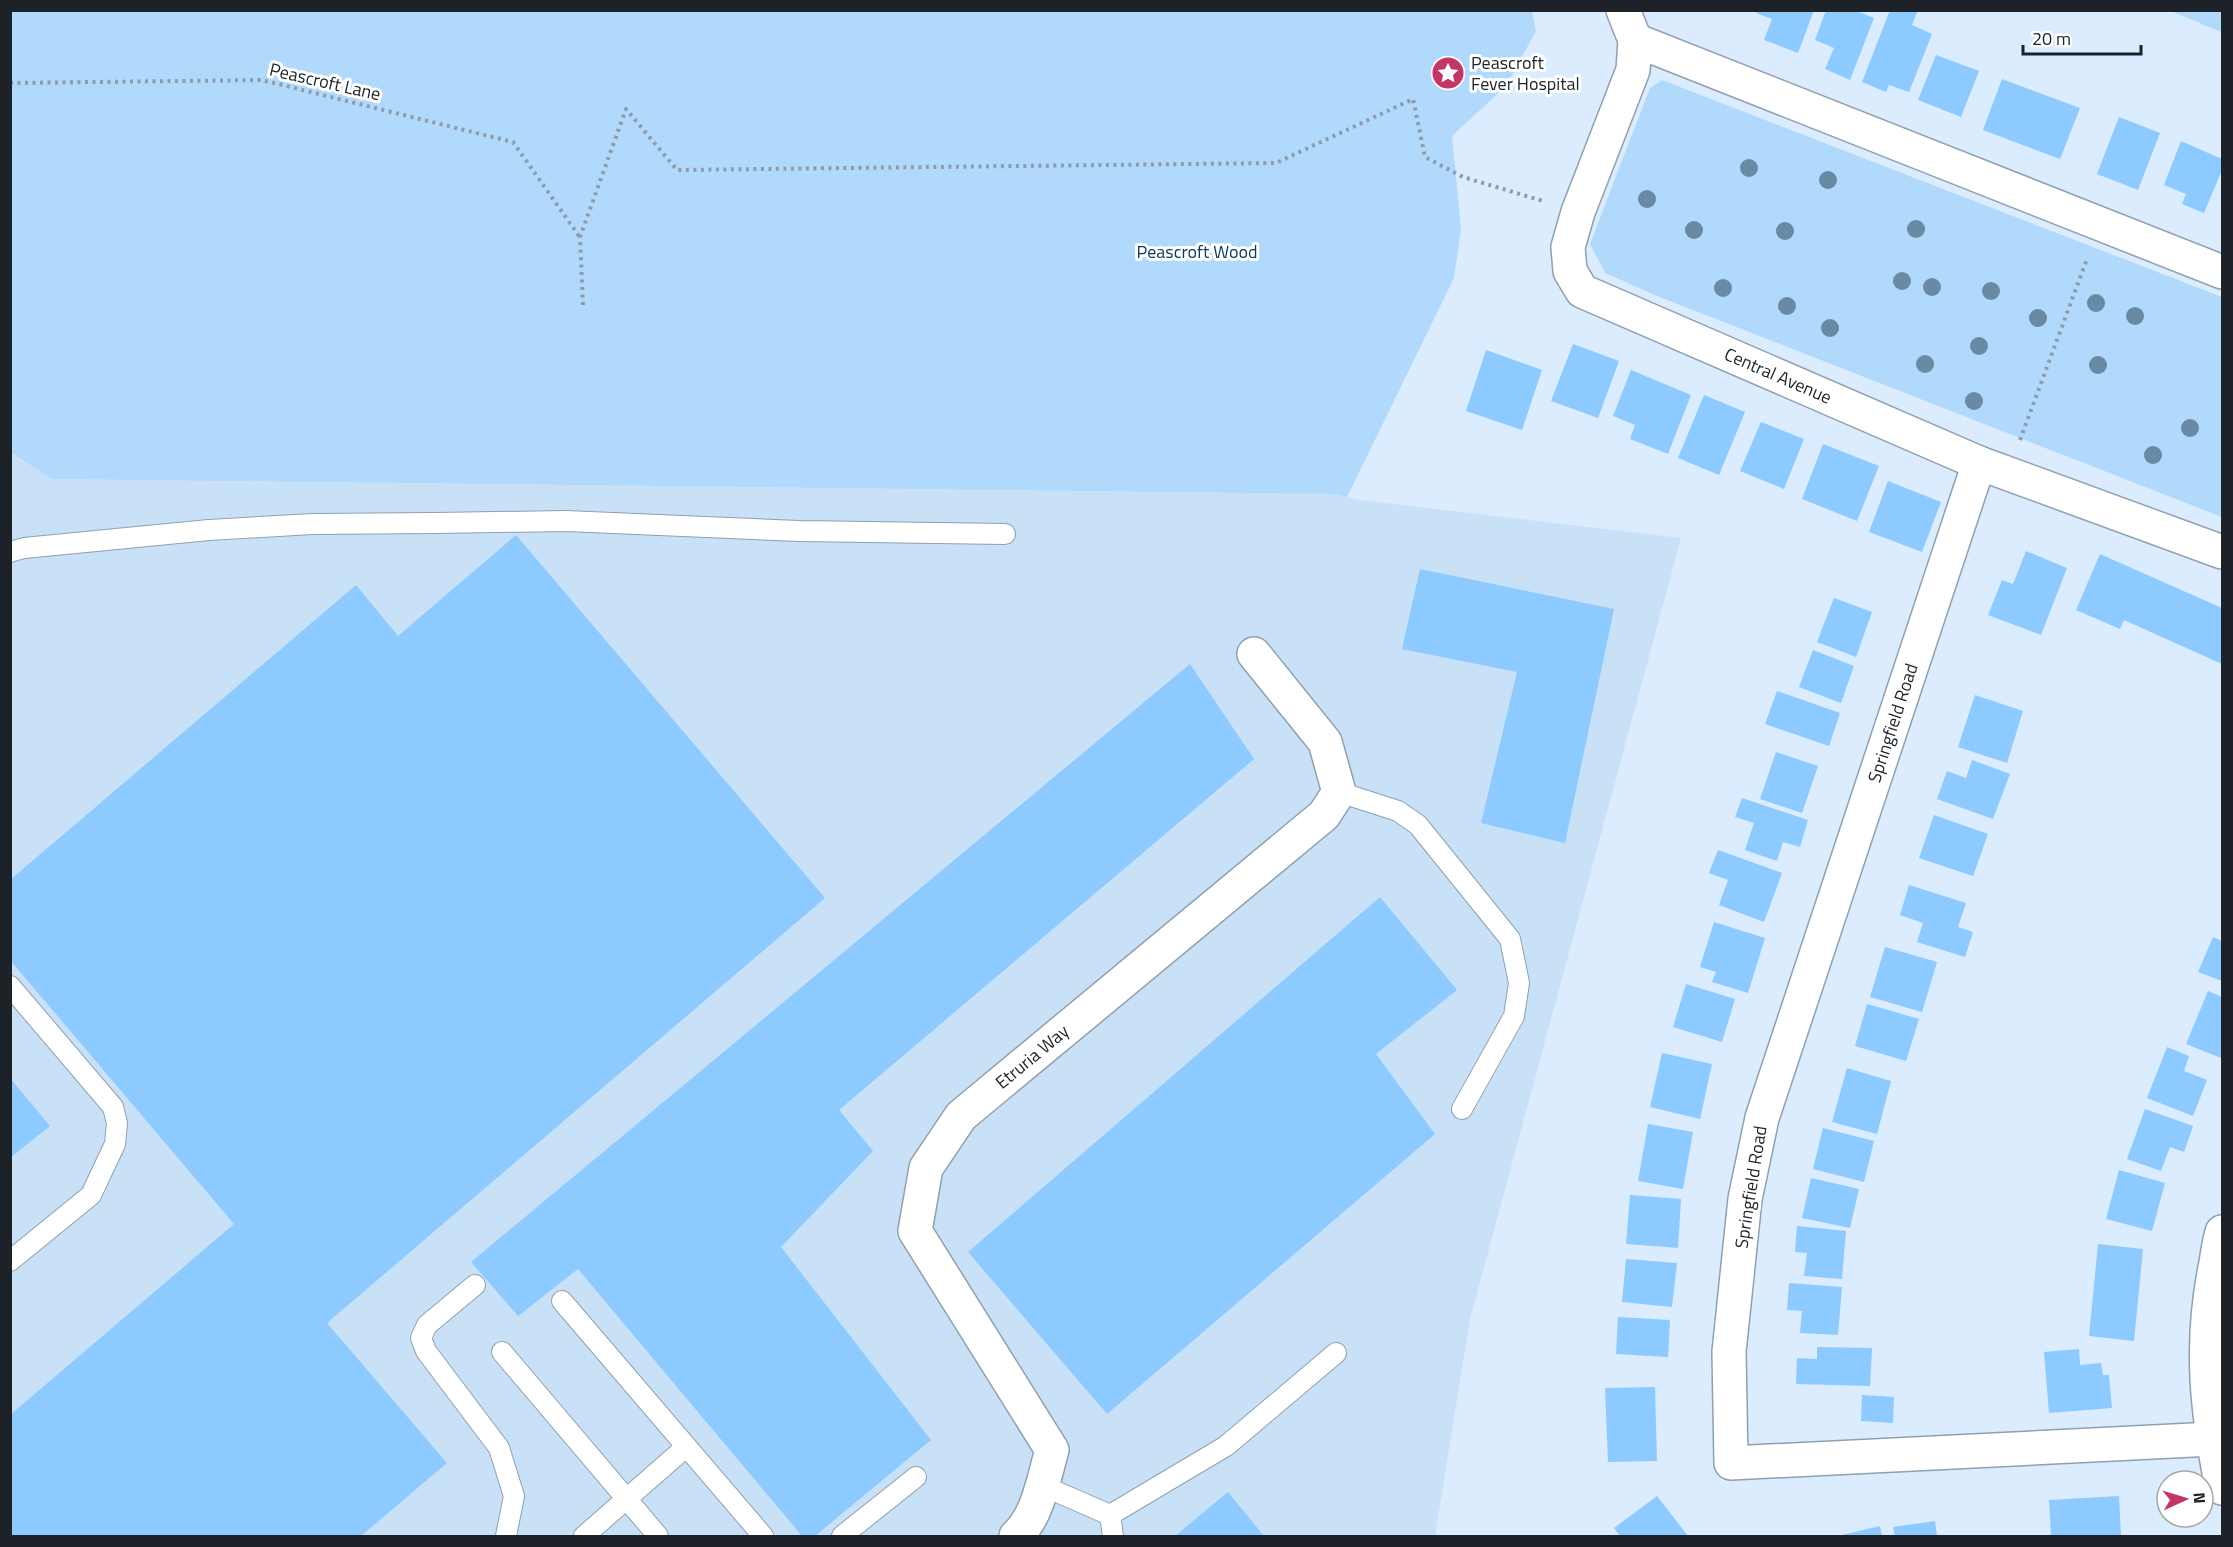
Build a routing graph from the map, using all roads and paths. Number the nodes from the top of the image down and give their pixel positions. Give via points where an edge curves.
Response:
1 (1623, 10) edge
2 (1635, 40) junction
3 (10, 83) edge
4 (1578, 212) junction
5 (2099, 224) junction
6 (580, 237) junction
7 (2223, 272) edge
8 (583, 305) dead end
9 (1993, 468) junction
10 (1005, 534) dead end
11 (10, 552) edge
12 (2223, 552) edge
13 (1254, 654) dead end
14 (1340, 792) junction
15 (10, 986) edge
16 (1462, 1109) dead end
17 (2223, 1232) edge
18 (10, 1261) edge
19 (475, 1285) dead end
20 (562, 1301) dead end
21 (502, 1352) dead end
22 (1336, 1353) dead end
23 (2213, 1439) junction
24 (686, 1447) junction
25 (916, 1477) dead end
26 (1041, 1485) junction
27 (2223, 1488) edge
28 (627, 1499) junction
29 (1110, 1515) junction
30 (506, 1536) edge
31 (585, 1536) edge
32 (658, 1536) edge
33 (763, 1536) edge
34 (842, 1536) edge
35 (1016, 1536) edge
36 (1113, 1536) edge

1 - 2 street, Central Avenue
2 - 4 street, Central Avenue via 1633,70
2 - 5 street
3 - 6 path, Peascroft Lane via 262,80 513,142
4 - 6 path via 1463,177 1425,156 1413,99 1276,163 677,170 626,109
4 - 9 street, Central Avenue via 1568,247 1569,271 1582,291
5 - 7 street
5 - 9 path
6 - 8 path
9 - 12 street, Central Avenue
9 - 23 street, Springfield Road via 1762,1118 1745,1199 1729,1352 1731,1463
10 - 11 lane via 799,531 566,521 312,524 136,536
13 - 14 street via 1325,742
14 - 16 lane via 1398,811 1418,825 1510,939 1519,983 1515,1016
14 - 26 street, Etruria Way via 1324,815 961,1116 926,1168 915,1231 1052,1450
15 - 18 lane via 113,1107 117,1123 115,1144 91,1195
17 - 23 street via 2208,1304 2205,1364
19 - 30 lane via 427,1325 421,1338 426,1351 499,1448 514,1496
20 - 24 lane
21 - 28 lane
22 - 29 lane via 1226,1446
23 - 27 street
24 - 28 lane
24 - 33 lane
25 - 34 lane
26 - 29 lane
26 - 35 street, Etruria Way via 1023,1530
28 - 31 lane
28 - 32 lane
29 - 36 lane

